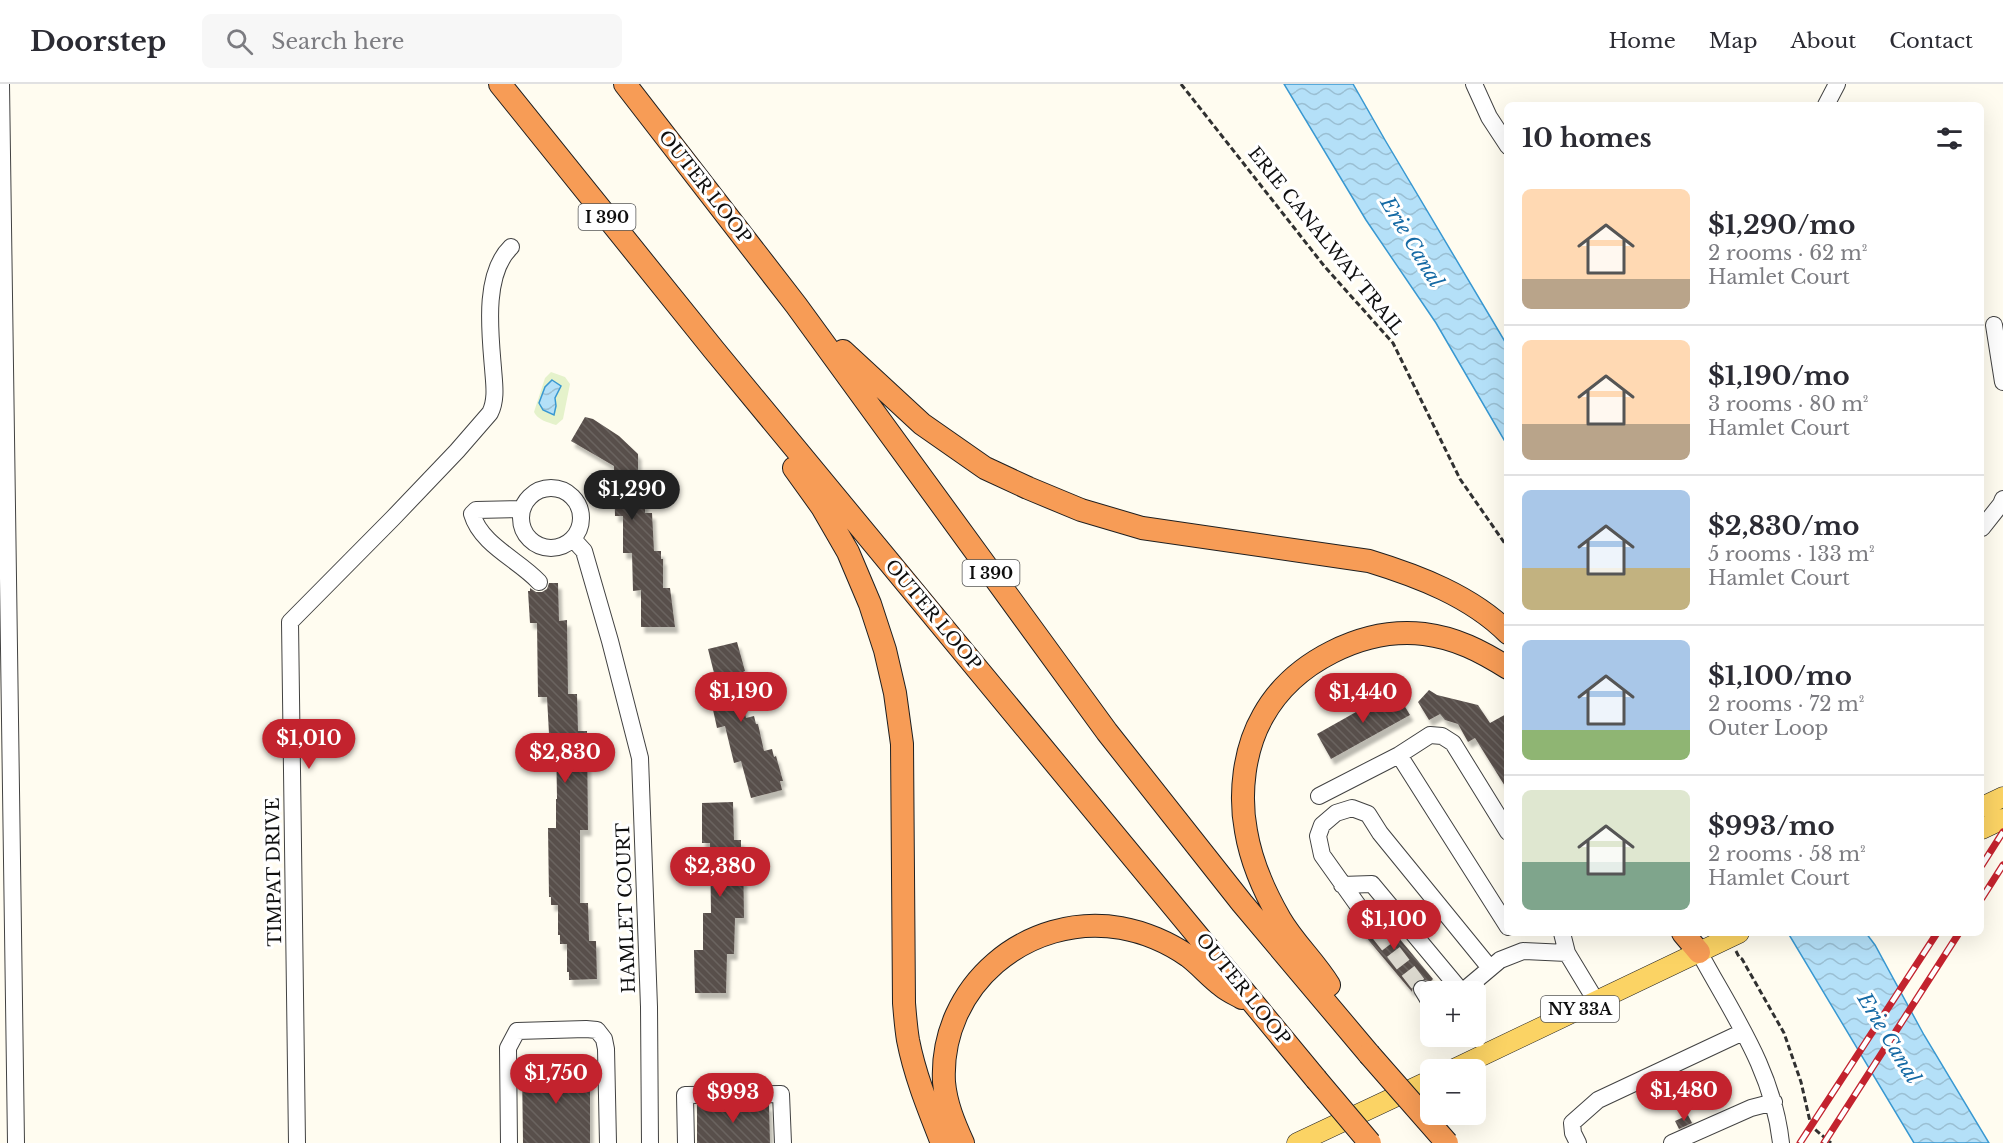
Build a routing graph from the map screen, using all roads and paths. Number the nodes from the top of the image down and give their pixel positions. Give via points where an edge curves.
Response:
1 (1, 84) edge
2 (500, 84) edge
3 (625, 84) edge
4 (1181, 84) edge
5 (1474, 84) edge
6 (1837, 84) edge
7 (1828, 102) edge
8 (1, 111) edge
9 (1504, 140) edge
10 (512, 247) dead end
11 (796, 305) junction
12 (1994, 325) dead end
13 (714, 350) junction
14 (2003, 382) edge
15 (2003, 499) edge
16 (522, 508) junction
17 (1984, 525) edge
18 (573, 539) junction
19 (1504, 542) edge
20 (539, 582) dead end
21 (1504, 629) edge
22 (1504, 666) edge
23 (1399, 755) junction
24 (1319, 796) dead end
25 (2003, 797) edge
26 (1984, 806) edge
27 (2003, 819) edge
28 (1504, 825) edge
29 (1984, 828) edge
30 (1342, 885) junction
31 (1364, 914) tunnel mouth
32 (1504, 921) edge
33 (1513, 936) edge
34 (1563, 936) edge
35 (1728, 936) edge
36 (1734, 936) edge
37 (1695, 942) edge
38 (1523, 951) junction
39 (1566, 953) junction
40 (1490, 969) junction
41 (1453, 981) edge
42 (1475, 981) edge
43 (1596, 1001) junction
44 (1259, 1008) junction
45 (1743, 1032) junction
46 (1369, 1054) junction
47 (1475, 1059) edge
48 (1420, 1085) edge
49 (1774, 1102) junction
50 (16, 1143) edge
51 (297, 1143) edge
52 (509, 1143) edge
53 (608, 1143) edge
54 (650, 1143) edge
55 (686, 1143) edge
56 (783, 1143) edge
57 (942, 1143) edge
58 (963, 1143) edge
59 (1297, 1143) edge
60 (1370, 1143) edge
61 (1447, 1143) edge
62 (1578, 1143) edge
63 (1672, 1143) edge
64 (1781, 1143) edge
65 (1831, 1143) edge

1 - 8 street
2 - 13 highway, OUTER LOOP / I 390
3 - 11 highway, OUTER LOOP / I 390
4 - 19 path, ERIE CANALWAY TRAIL via 1325,267 1393,343 1460,479
5 - 9 street
6 - 7 street
8 - 50 street
10 - 51 street, TIMPAT DRIVE via 494,279 490,326 495,392 492,408 457,452 290,622
11 - 21 highway via 922,424 985,468 1028,488 1081,510 1142,528 1369,561 1438,587
11 - 46 highway, OUTER LOOP / I 390 via 1107,732 1242,903
12 - 14 street
13 - 44 highway, OUTER LOOP / I 390
13 - 57 highway via 822,507 848,552 885,650 902,744 902,962 908,1040
15 - 17 street
16 - 18 street via 523,528 536,544 555,548
16 - 18 street via 543,488 563,490 578,503 581,512 579,531
16 - 20 street via 476,510 472,514 490,541
18 - 54 street, HAMLET COURT via 584,551 640,758
22 - 46 highway via 1477,649 1424,634 1374,636 1336,651 1298,674 1263,716 1252,741 1244,796 1245,830 1253,859 1281,920 1324,978
23 - 24 street
23 - 28 street via 1430,735 1454,743
23 - 32 street
25 - 26 main road
27 - 29 main road
30 - 31 street
30 - 40 street via 1322,855 1318,836 1322,825 1336,813 1352,808 1368,814
30 - 41 street via 1372,884
33 - 38 street
34 - 39 street
35 - 37 main road, NY 33A
36 - 65 path via 1739,957 1784,1033 1811,1126
37 - 43 main road, NY 33A
37 - 45 street
38 - 39 street
38 - 40 street via 1500,960
39 - 43 street
40 - 42 street
43 - 47 main road, NY 33A
44 - 58 highway via 1223,987 1187,956 1146,934 1094,926 1044,934 990,966 972,986 957,1014 947,1042 944,1084 949,1110
44 - 60 highway, OUTER LOOP / I 390, bridge
45 - 49 street via 1763,1069
45 - 62 street via 1598,1100 1572,1123
46 - 61 highway, OUTER LOOP / I 390, bridge
48 - 59 main road
49 - 63 street via 1751,1108
49 - 64 street
52 - 53 street via 508,1048 517,1031 586,1029 597,1030 606,1049
55 - 56 street via 685,1095 781,1094

